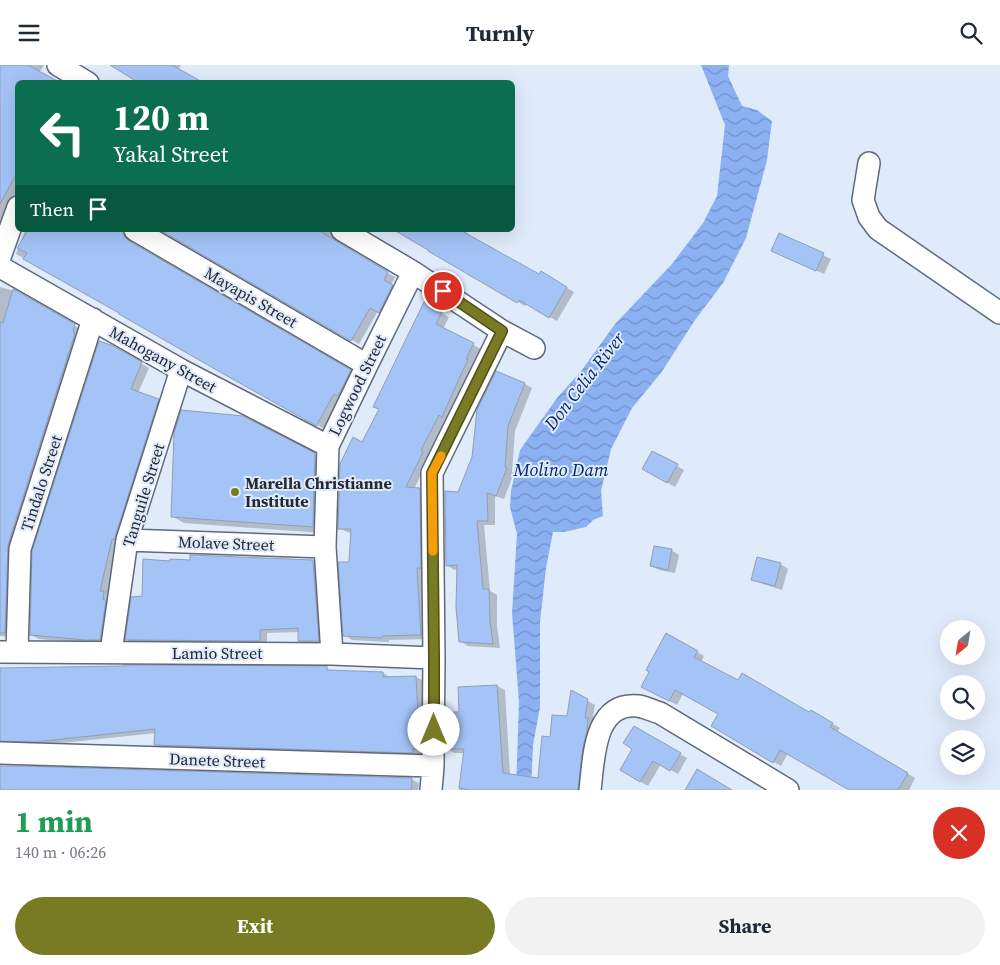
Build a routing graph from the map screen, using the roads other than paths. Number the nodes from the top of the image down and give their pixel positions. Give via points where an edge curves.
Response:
1 (869, 163) dead end
2 (15, 215) edge
3 (138, 232) edge
4 (345, 232) edge
5 (0, 257) edge
6 (0, 267) edge
7 (413, 271) junction
8 (1000, 313) edge
9 (93, 319) junction
10 (502, 331) junction
11 (534, 348) dead end
12 (367, 365) junction
13 (181, 370) junction
14 (328, 446) junction
15 (127, 540) junction
16 (325, 547) junction
17 (9, 652) edge
18 (111, 652) junction
19 (332, 654) junction
20 (434, 658) junction
21 (0, 753) edge
22 (434, 766) junction
23 (431, 790) edge
24 (590, 790) edge
25 (787, 790) edge

1 - 8 street via 863,200 878,229
2 - 5 street
3 - 12 street, Mayapis Street
4 - 7 street
6 - 9 street, Mahogany Street
7 - 10 street
7 - 12 street, Logwood Street
9 - 13 street, Mahogany Street
9 - 17 street, Tindalo Street via 20,549
10 - 11 street
10 - 20 street via 432,473
12 - 14 street, Logwood Street
13 - 14 street, Mahogany Street
13 - 15 street, Tanguile Street
14 - 16 street, Logwood Street
15 - 16 street, Molave Street
15 - 18 street, Tanguile Street
16 - 19 street, Logwood Street
17 - 18 street, Lamio Street
18 - 19 street, Lamio Street
19 - 20 street, Lamio Street
20 - 22 street
21 - 22 street, Danete Street
22 - 23 street
24 - 25 street via 598,735 606,719 621,707 639,706 660,713

